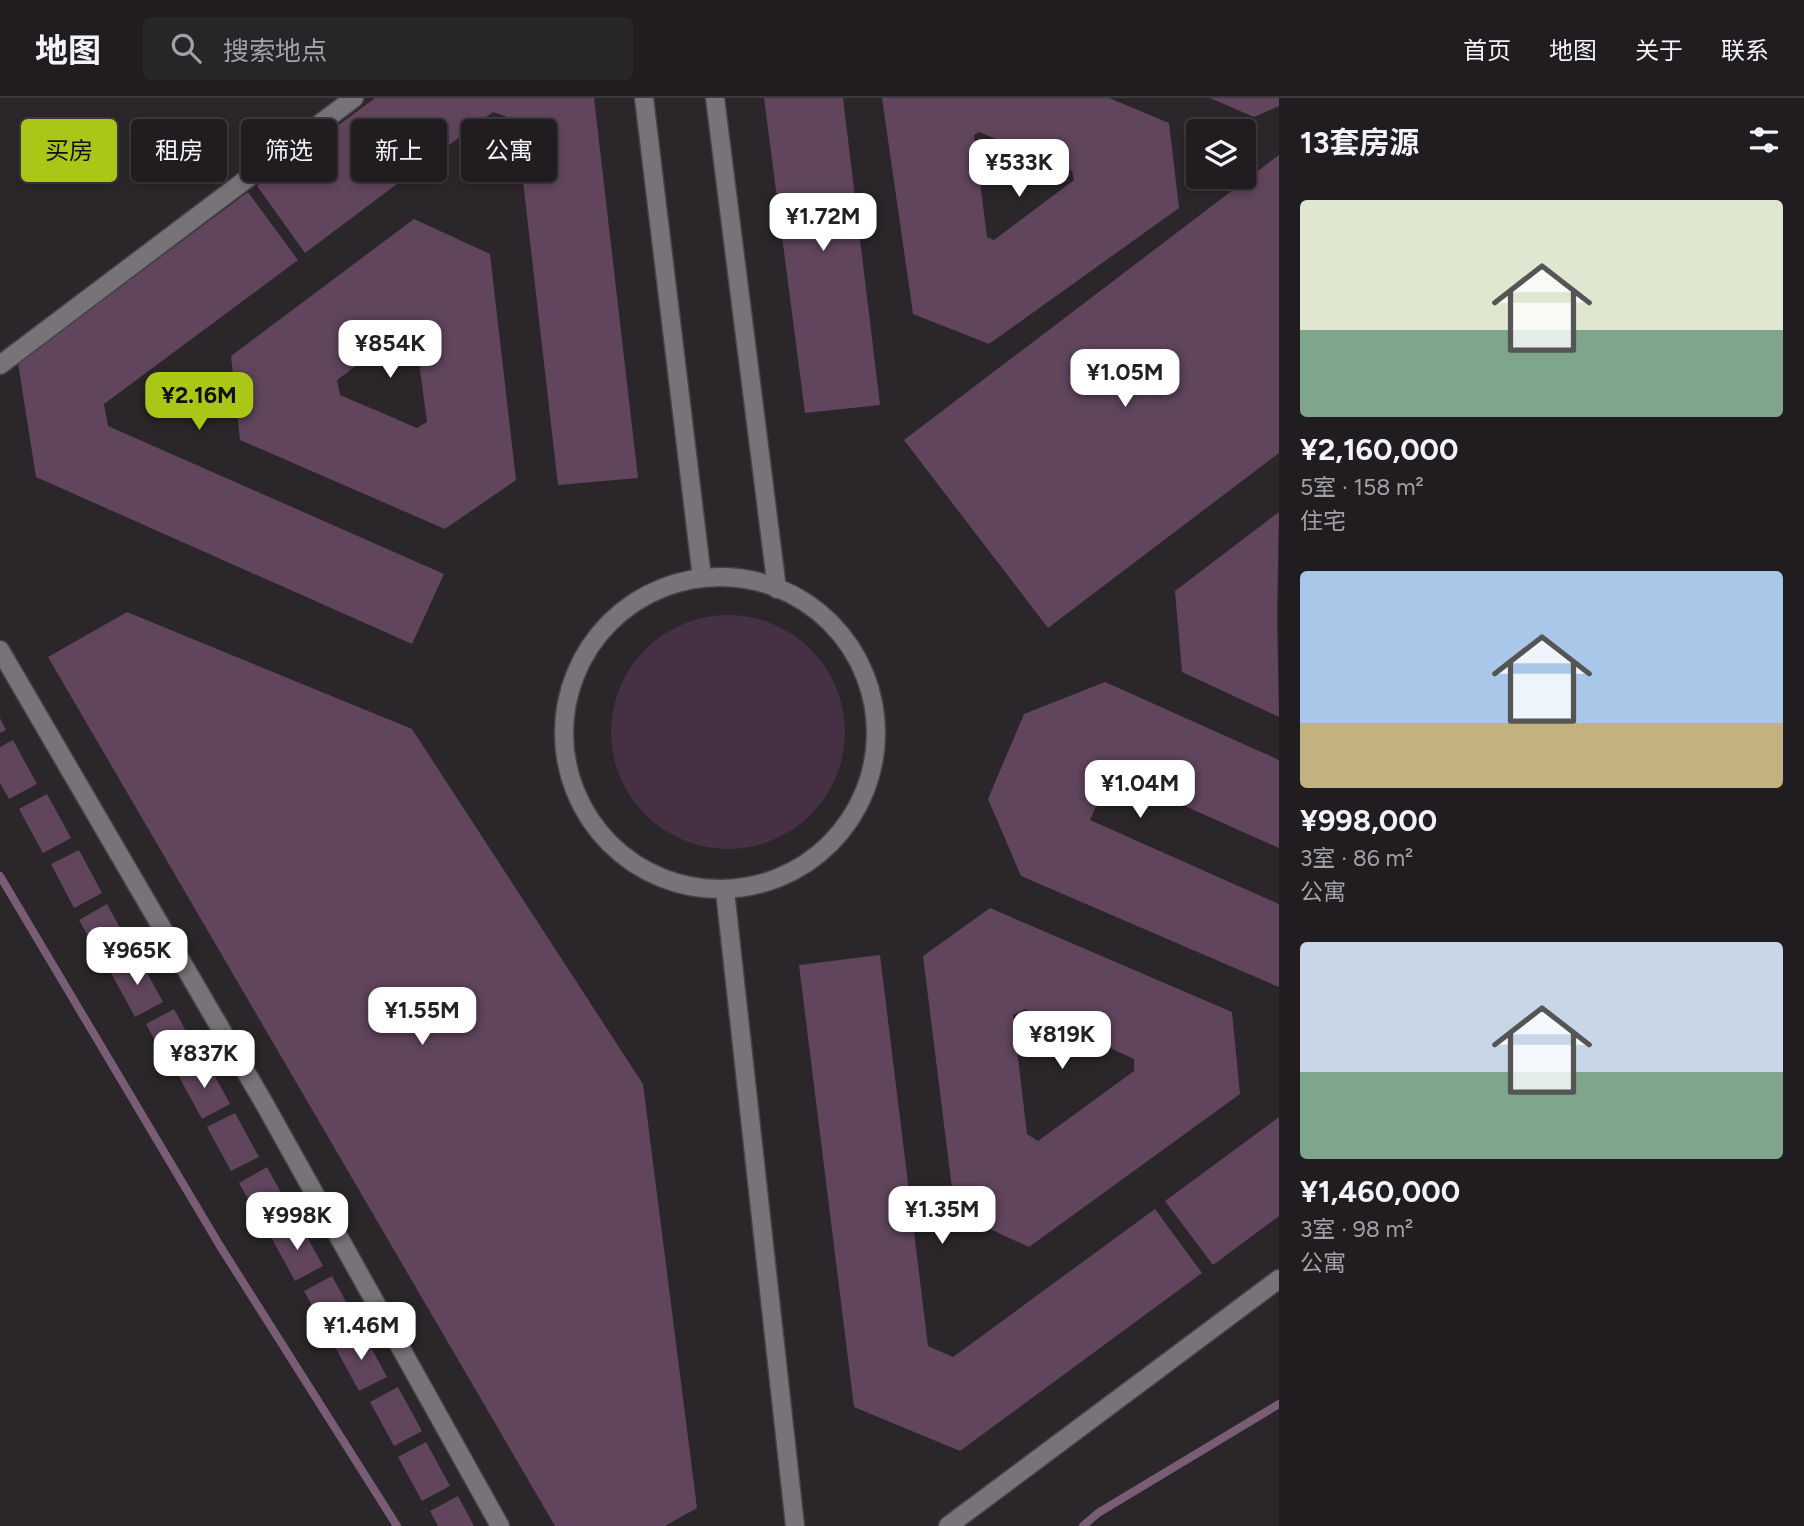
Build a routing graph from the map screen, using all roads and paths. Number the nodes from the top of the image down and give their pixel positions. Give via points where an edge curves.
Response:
1 (354, 98) edge
2 (644, 98) edge
3 (715, 98) edge
4 (0, 366) edge
5 (702, 578) junction
6 (778, 589) junction
7 (0, 650) edge
8 (725, 891) junction
9 (1279, 1279) edge
10 (500, 1526) edge
11 (795, 1526) edge
12 (948, 1526) edge

1 - 4 street
2 - 5 street
3 - 6 street
5 - 6 street via 746,578
5 - 8 street via 643,596 602,628 574,673 562,724 568,777 591,824 628,862 674,884
6 - 8 street via 796,595 837,628 866,672 878,721 874,772 853,818 819,856 775,881
7 - 10 street via 264,1103
8 - 11 street
9 - 12 street

